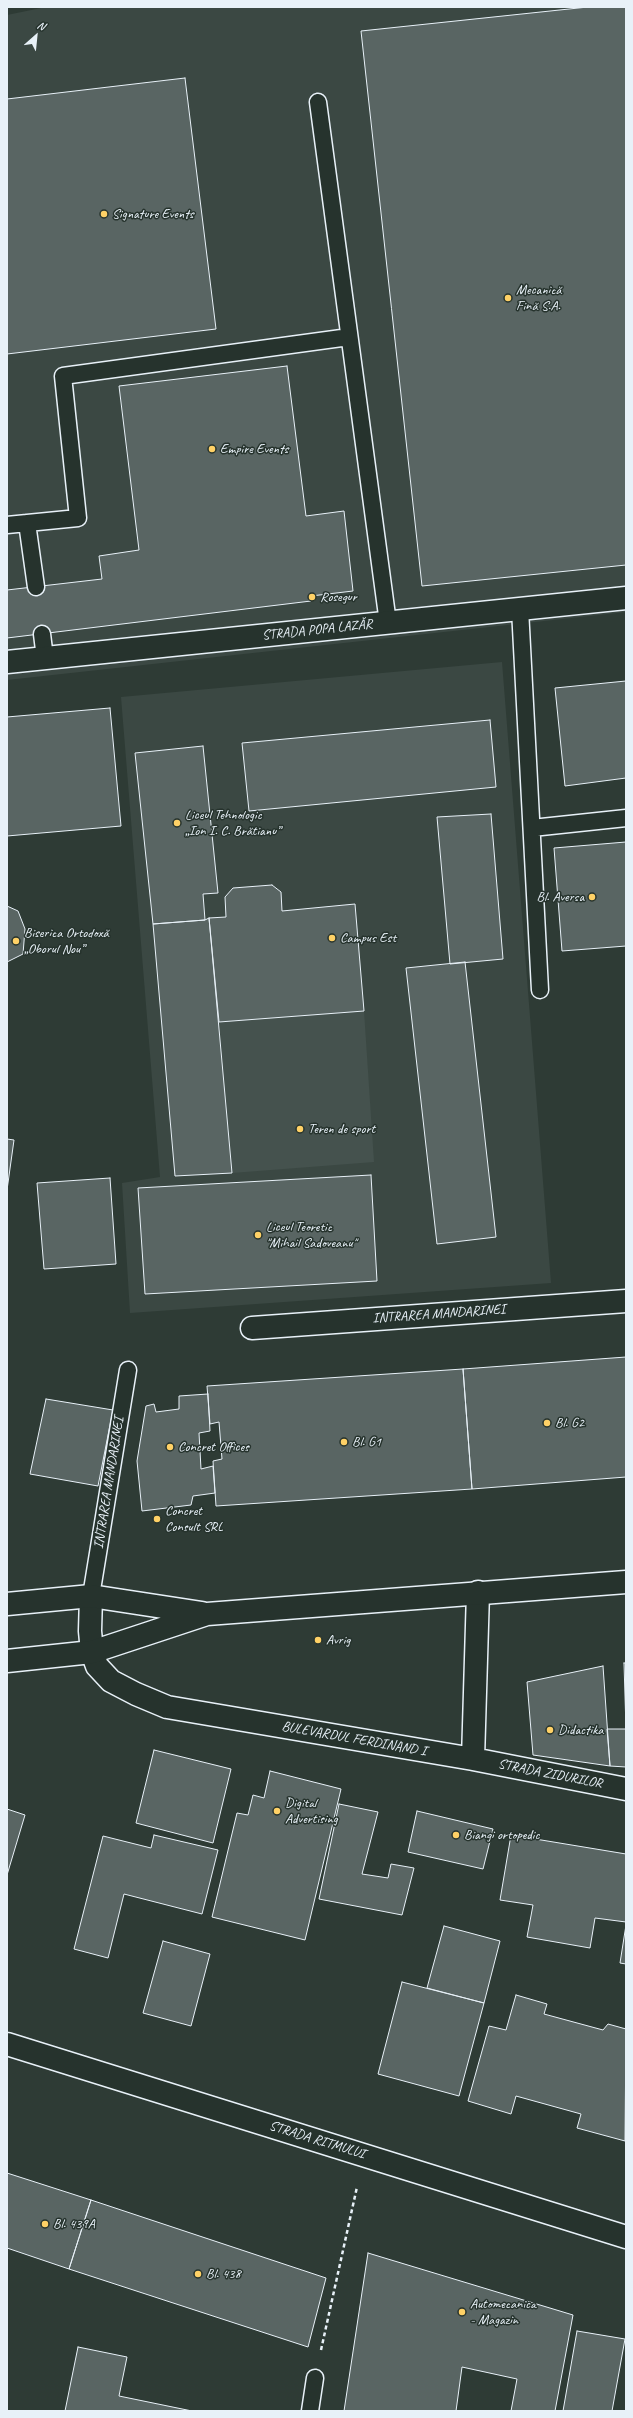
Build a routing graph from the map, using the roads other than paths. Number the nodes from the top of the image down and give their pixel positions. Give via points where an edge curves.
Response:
1 (318, 102) dead end
2 (350, 337) junction
3 (27, 523) junction
4 (7, 526) edge
5 (36, 587) dead end
6 (626, 598) edge
7 (520, 609) junction
8 (388, 623) junction
9 (42, 634) dead end
10 (45, 658) junction
11 (7, 662) edge
12 (626, 818) edge
13 (532, 828) junction
14 (540, 990) dead end
15 (626, 1301) edge
16 (252, 1328) dead end
17 (128, 1370) dead end
18 (626, 1582) edge
19 (478, 1592) junction
20 (91, 1596) junction
21 (7, 1604) edge
22 (207, 1614) junction
23 (92, 1652) junction
24 (7, 1661) edge
25 (473, 1759) junction
26 (626, 1789) edge
27 (7, 2044) edge
28 (626, 2237) edge
29 (315, 2378) road end
30 (310, 2411) edge

1 - 2 lane
2 - 3 lane via 62,376 78,518
2 - 8 lane
3 - 4 lane
3 - 5 lane
6 - 7 street, STRADA POPA LAZĂR
7 - 8 street, STRADA POPA LAZĂR
7 - 13 lane
8 - 10 street, STRADA POPA LAZĂR
9 - 10 lane
10 - 11 street, STRADA POPA LAZĂR
12 - 13 lane
13 - 14 lane
15 - 16 street, INTRAREA MANDARINEI
17 - 20 lane, INTRAREA MANDARINEI
18 - 19 street
19 - 22 street
19 - 25 street
20 - 21 street
20 - 22 street
20 - 23 street, BULEVARDUL FERDINAND I via 89,1614
22 - 23 street
23 - 24 street
23 - 25 street, BULEVARDUL FERDINAND I via 98,1666 111,1681 166,1707
25 - 26 street, STRADA ZIDURILOR
27 - 28 street, STRADA RITMULUI
29 - 30 lane

